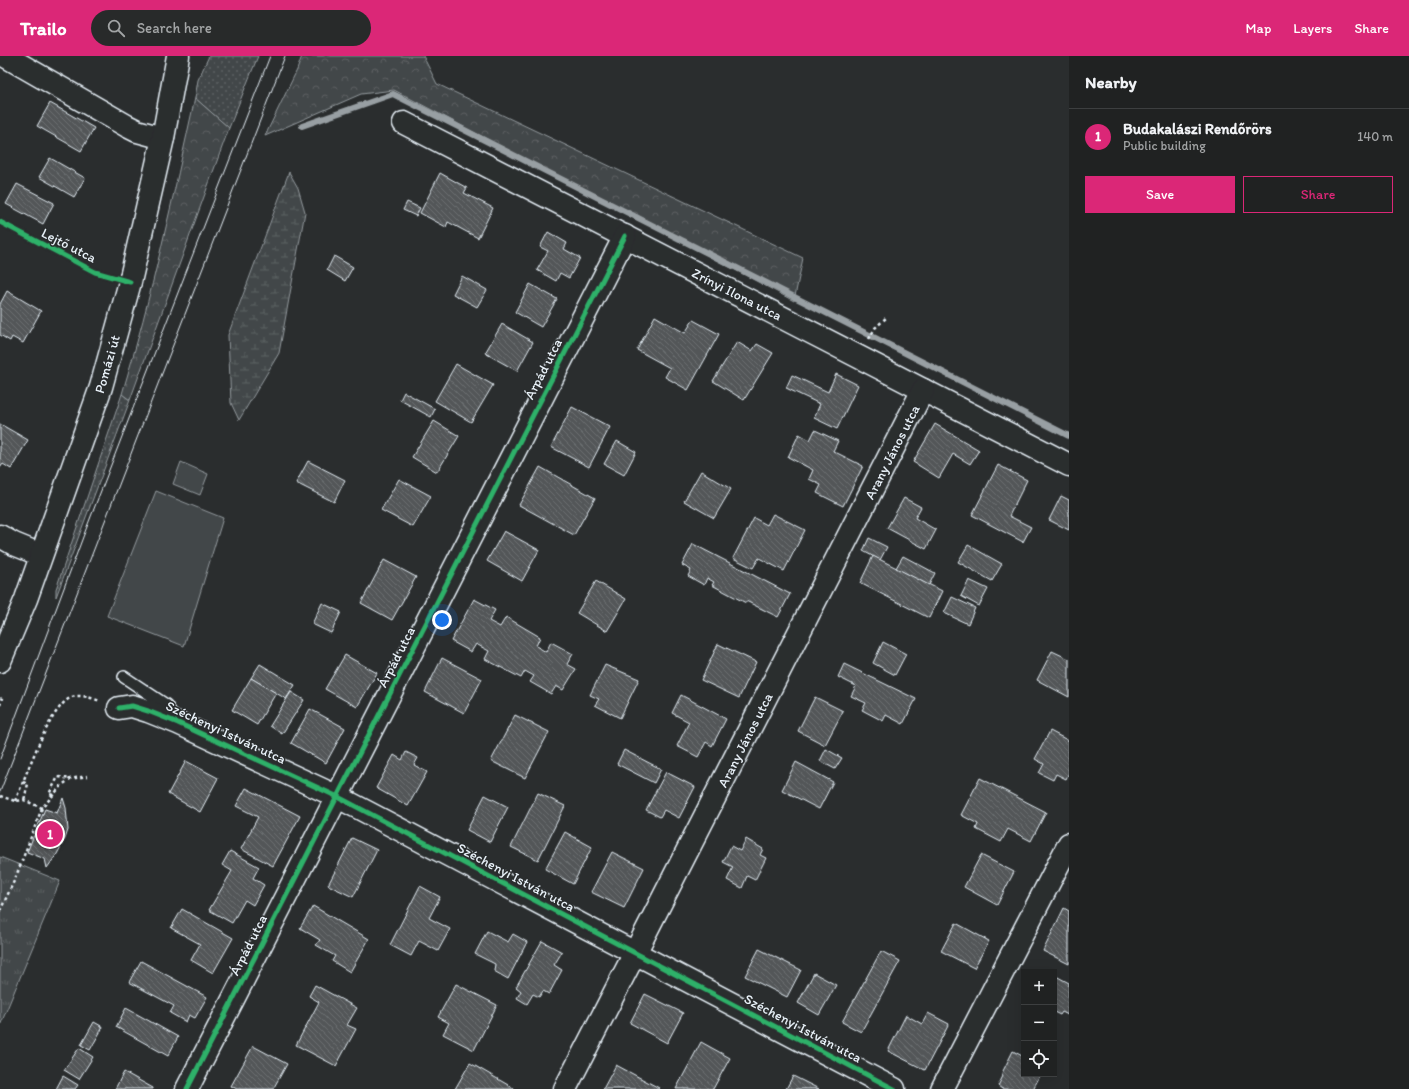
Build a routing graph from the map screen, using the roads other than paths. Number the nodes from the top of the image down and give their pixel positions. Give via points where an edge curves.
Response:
1 (5, 56) edge
2 (178, 56) edge
3 (404, 123) dead end
4 (162, 138) junction
5 (625, 236) junction
6 (923, 390) junction
7 (1069, 465) edge
8 (0, 536) edge
9 (41, 555) junction
10 (0, 661) edge
11 (124, 676) dead end
12 (119, 708) road end
13 (178, 723) junction
14 (338, 797) junction
15 (1069, 844) edge
16 (635, 953) junction
17 (187, 1089) edge
18 (564, 1089) edge
19 (894, 1089) edge
20 (942, 1089) edge

1 - 4 street via 132,129
2 - 4 street, Pomázi út
3 - 5 street, Zrínyi Ilona utca
4 - 9 street, Pomázi út via 130,282 101,387
5 - 6 street, Zrínyi Ilona utca
5 - 14 street, Árpád utca
6 - 7 street, Zrínyi Ilona utca
6 - 16 street, Arany János utca
8 - 9 street
9 - 10 street, Pomázi út
11 - 13 lane via 166,705
12 - 13 street, Széchenyi István utca via 132,706
13 - 14 street, Széchenyi István utca
14 - 16 street, Széchenyi István utca
14 - 17 street, Árpád utca
15 - 20 street
16 - 18 street, Arany János utca
16 - 19 street, Széchenyi István utca

